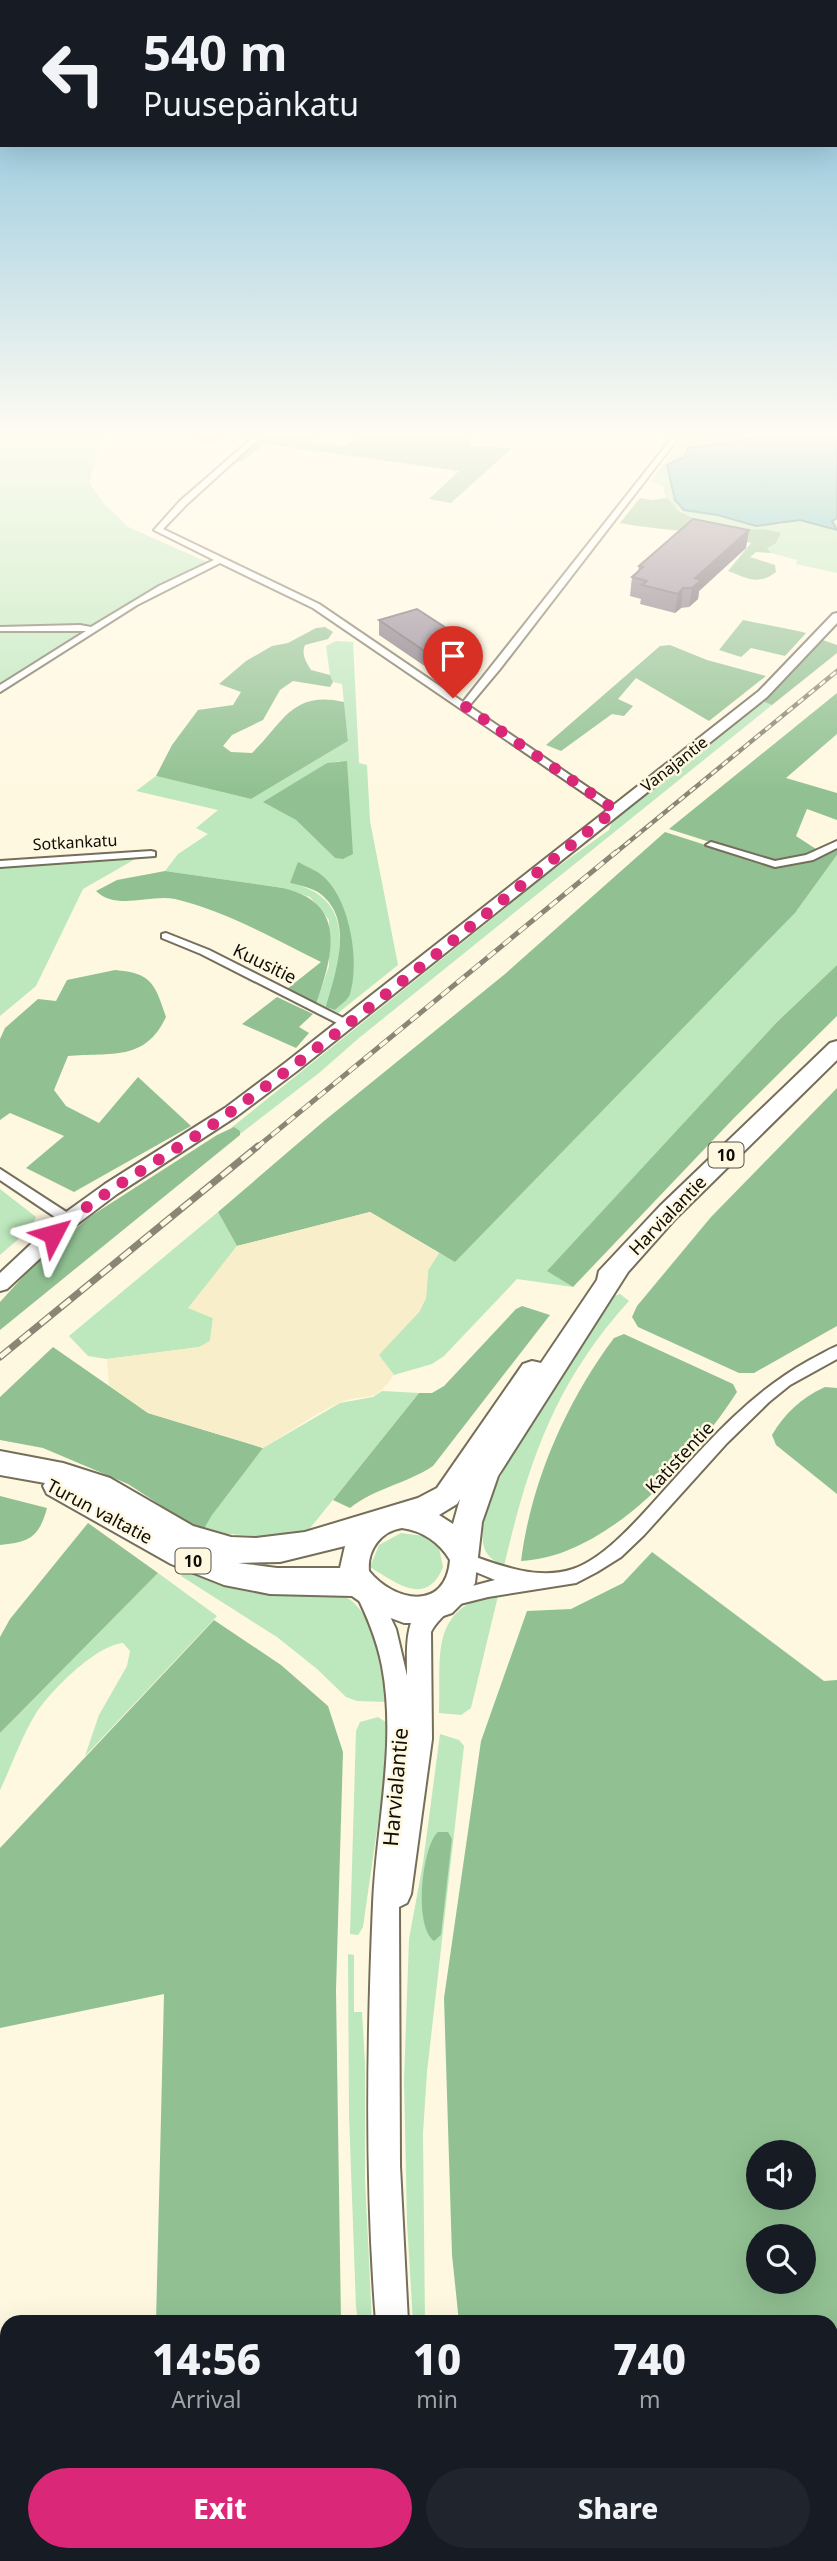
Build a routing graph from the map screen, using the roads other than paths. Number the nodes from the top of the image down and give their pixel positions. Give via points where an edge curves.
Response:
1 (203, 553) edge
2 (586, 553) edge
3 (219, 560) junction
4 (837, 615) edge
5 (0, 629) edge
6 (94, 629) junction
7 (0, 689) edge
8 (464, 706) junction
9 (615, 810) junction
10 (711, 845) dead end
11 (837, 845) edge
12 (151, 854) dead end
13 (0, 864) edge
14 (166, 936) dead end
15 (347, 1023) junction
16 (837, 1048) edge
17 (0, 1174) edge
18 (69, 1220) junction
19 (619, 1266) junction
20 (0, 1284) edge
21 (835, 1355) edge
22 (0, 1463) edge
23 (389, 1519) junction
24 (465, 1559) junction
25 (547, 1581) junction
26 (364, 1587) junction
27 (444, 1602) junction
28 (385, 1993) junction
29 (391, 2315) edge

1 - 3 street
2 - 8 street
3 - 6 street via 129,605
3 - 8 street via 316,606
4 - 9 street, Vanajantie via 763,694
5 - 6 street
6 - 7 street
8 - 9 street
9 - 15 street, Vanajantie
10 - 11 street via 775,864 809,858
12 - 13 street, Sotkankatu
14 - 15 street, Kuusitie
15 - 18 street, Vanajantie via 231,1112
16 - 19 highway, Harvialantie / 10 via 684,1196
17 - 18 street
18 - 20 street, Vanajantie
19 - 23 highway, Harvialantie / 10 via 520,1385 447,1496 424,1509
19 - 24 highway, Harvialantie / 10 via 489,1466 470,1515
21 - 25 street, Katistentie via 785,1381 764,1398 615,1552 576,1576
22 - 23 highway, Turun valtatie / 10 via 101,1487 182,1535 223,1549 293,1548
22 - 26 highway, Turun valtatie / 10 via 71,1493 199,1564 251,1578 335,1580
23 - 24 highway via 426,1521 443,1531
23 - 26 highway via 366,1535 354,1563
24 - 25 street, Katistentie via 495,1573
24 - 27 highway, 10 via 460,1584
25 - 27 street, Katistentie via 488,1589
26 - 27 highway, 10 via 402,1610 428,1609
26 - 28 street, Harvialantie via 389,1643 401,1709 388,1854
27 - 28 street, Harvialantie via 429,1613 419,1631 420,1739
28 - 29 street, Harvialantie via 382,2110

